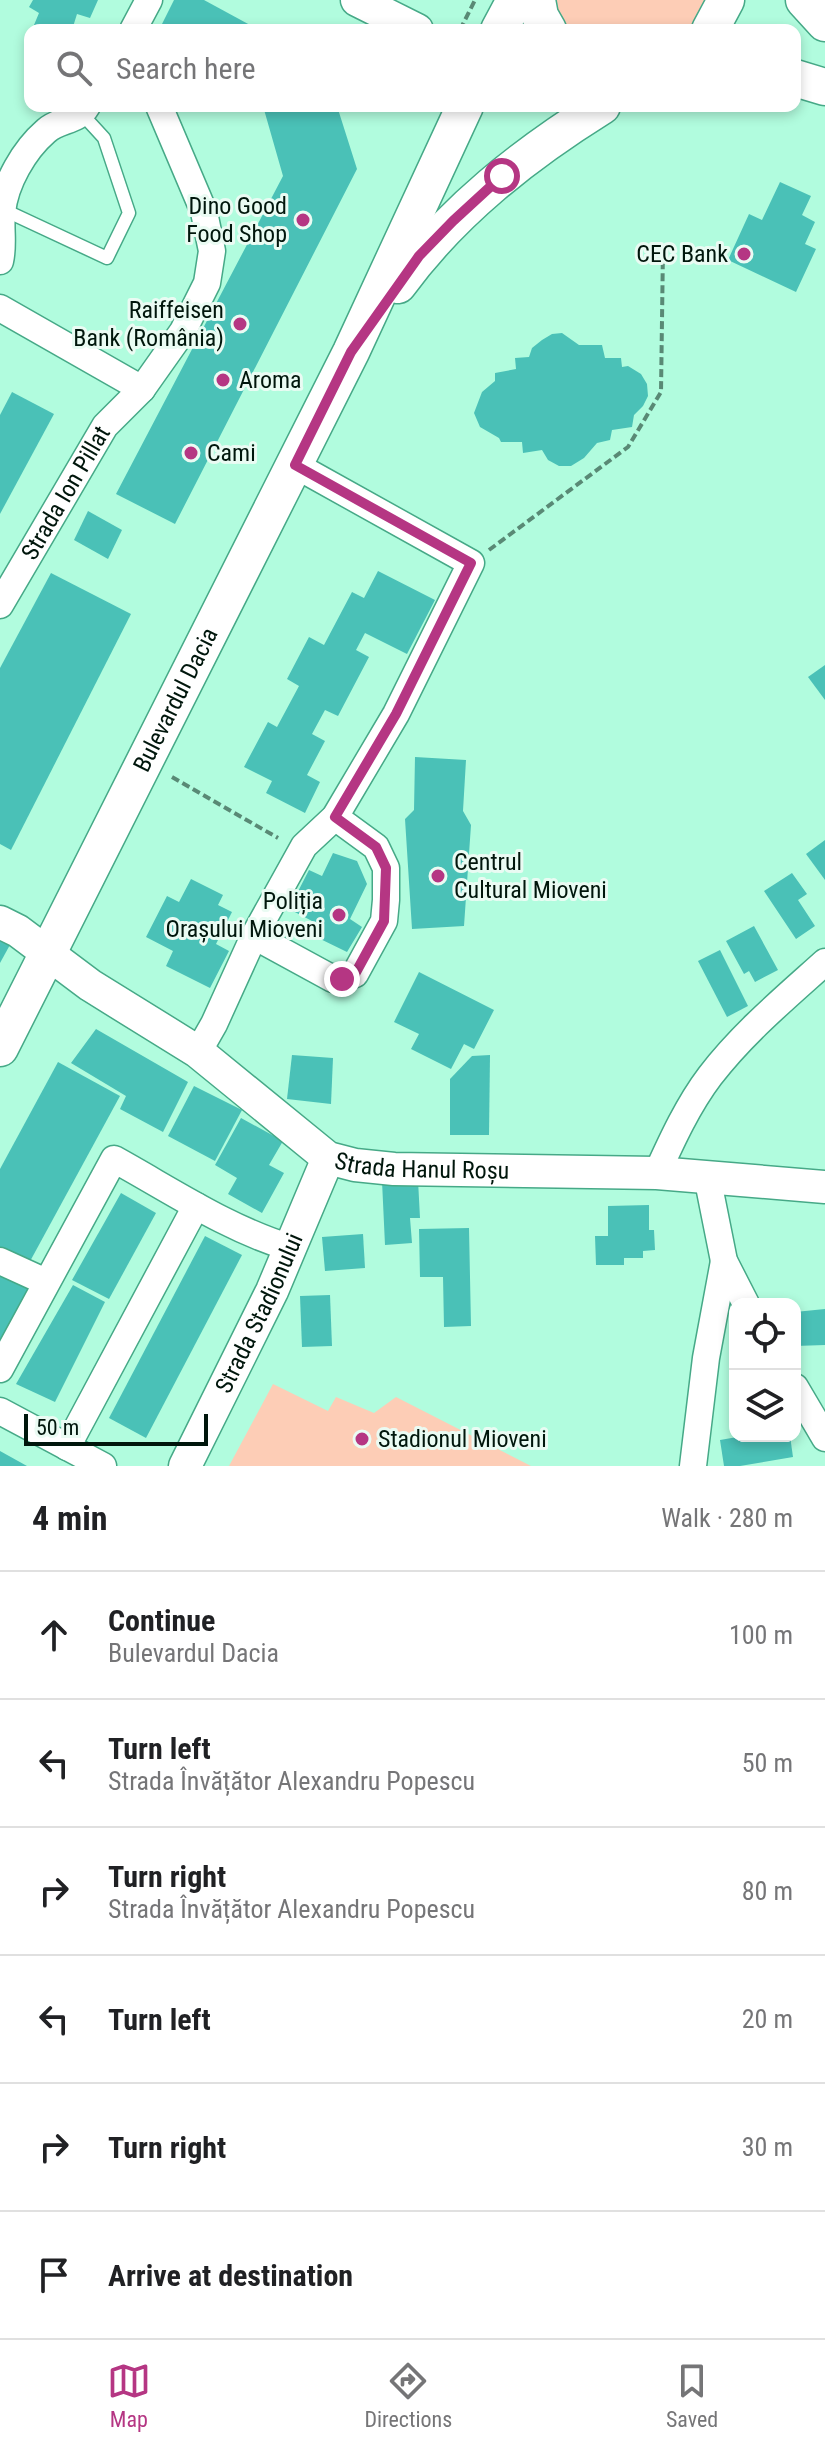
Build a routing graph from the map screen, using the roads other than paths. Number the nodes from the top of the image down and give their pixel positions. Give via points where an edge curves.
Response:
1 (149, 0) edge
2 (357, 0) edge
3 (515, 0) edge
4 (537, 0) edge
5 (726, 0) edge
6 (804, 0) edge
7 (825, 23) edge
8 (136, 24) edge
9 (405, 24) edge
10 (502, 24) edge
11 (545, 24) edge
12 (713, 24) edge
13 (801, 80) edge
14 (825, 87) edge
15 (81, 112) edge
16 (86, 112) edge
17 (162, 112) edge
18 (462, 112) edge
19 (591, 112) edge
20 (2, 209) edge
21 (0, 261) edge
22 (0, 283) edge
23 (2, 316) edge
24 (351, 352) junction
25 (142, 389) junction
26 (295, 465) junction
27 (0, 605) edge
28 (335, 817) junction
29 (0, 922) edge
30 (254, 936) junction
31 (48, 954) junction
32 (825, 962) edge
33 (0, 1048) edge
34 (198, 1052) junction
35 (328, 1158) junction
36 (657, 1173) junction
37 (707, 1176) junction
38 (825, 1187) edge
39 (196, 1206) junction
40 (291, 1248) junction
41 (0, 1261) edge
42 (724, 1261) junction
43 (46, 1282) junction
44 (743, 1298) edge
45 (0, 1369) edge
46 (801, 1397) edge
47 (0, 1411) edge
48 (825, 1438) edge
49 (67, 1447) junction
50 (103, 1466) edge
51 (185, 1466) edge
52 (693, 1466) edge

1 - 8 street
2 - 9 street
3 - 10 main road
4 - 11 main road
5 - 12 main road
6 - 7 main road
13 - 14 main road
15 - 20 street via 47,129 32,147 8,187
16 - 20 lane via 104,138 129,213 107,258
17 - 25 street, Strada Ion Pillat via 204,212 212,251 207,283 183,331
18 - 24 main road, Bulevardul Dacia
19 - 24 main road, Bulevardul Dacia via 534,151 453,221 419,256
20 - 21 street
22 - 23 street
23 - 25 street
24 - 26 main road, Bulevardul Dacia
25 - 27 street, Strada Ion Pillat via 105,426
26 - 28 street via 471,563 396,714
26 - 31 main road, Bulevardul Dacia
28 - 30 street via 301,852
28 - 30 street via 376,847 386,868 384,921 355,974 333,979
29 - 31 street, Strada Hanul Roșu
30 - 34 street
31 - 33 main road, Bulevardul Dacia
31 - 34 street, Strada Hanul Roșu
32 - 36 street via 709,1077
34 - 35 street, Strada Hanul Roșu
35 - 36 street, Strada Hanul Roșu via 394,1169
35 - 40 street, Strada Stadionului
36 - 37 street, Strada Hanul Roșu
37 - 38 street, Strada Hanul Roșu
37 - 42 street
39 - 40 street
39 - 43 street via 114,1159
39 - 49 street
40 - 51 street, Strada Stadionului
41 - 43 street
42 - 44 street
42 - 52 street
43 - 45 street
46 - 48 street
47 - 49 street
49 - 50 street

